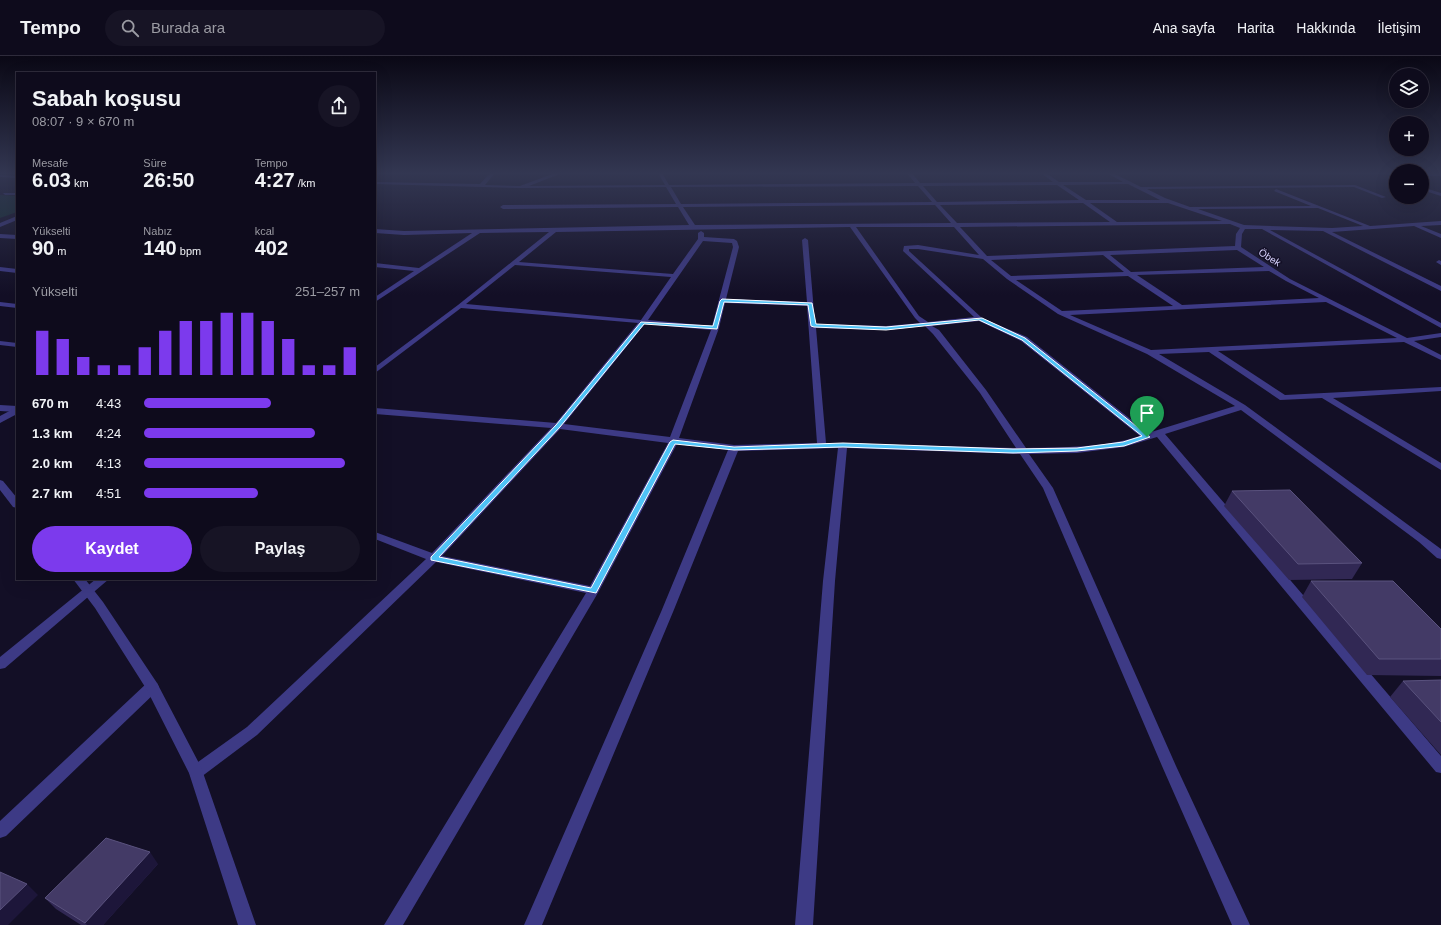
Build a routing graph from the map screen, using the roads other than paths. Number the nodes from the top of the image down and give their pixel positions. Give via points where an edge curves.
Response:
1 (687, 214) edge
2 (946, 214) edge
3 (1100, 214) edge
4 (1202, 214) edge
5 (1336, 214) edge
6 (16, 218) edge
7 (1115, 223) junction
8 (1228, 223) junction
9 (1441, 223) edge
10 (0, 225) edge
11 (956, 225) junction
12 (1412, 225) junction
13 (852, 226) junction
14 (697, 227) junction
15 (1243, 227) junction
16 (1369, 227) junction
17 (1263, 228) junction
18 (1323, 229) junction
19 (554, 230) junction
20 (376, 231) edge
21 (478, 232) junction
22 (0, 236) edge
23 (1441, 236) edge
24 (16, 237) edge
25 (700, 239) junction
26 (805, 240) dead end
27 (1238, 248) junction
28 (1104, 253) junction
29 (985, 258) junction
30 (513, 263) junction
31 (376, 265) edge
32 (0, 269) edge
33 (1270, 269) junction
34 (420, 270) junction
35 (16, 271) edge
36 (1130, 274) junction
37 (676, 276) junction
38 (1009, 278) junction
39 (1441, 289) edge
40 (376, 299) edge
41 (1328, 300) junction
42 (722, 301) junction
43 (0, 304) edge
44 (810, 304) junction
45 (16, 306) edge
46 (460, 306) junction
47 (1180, 307) junction
48 (1060, 313) junction
49 (980, 319) junction
50 (643, 322) junction
51 (929, 325) junction
52 (814, 326) junction
53 (1441, 326) edge
54 (715, 328) junction
55 (1441, 335) edge
56 (1406, 340) junction
57 (0, 343) edge
58 (16, 345) edge
59 (1210, 350) junction
60 (1150, 352) junction
61 (1441, 358) edge
62 (376, 370) edge
63 (1441, 389) edge
64 (1324, 396) junction
65 (1242, 407) junction
66 (0, 408) edge
67 (16, 410) edge
68 (16, 411) edge
69 (376, 411) edge
70 (0, 419) edge
71 (558, 426) junction
72 (1159, 433) junction
73 (1147, 437) junction
74 (673, 442) junction
75 (843, 445) junction
76 (822, 446) junction
77 (734, 448) junction
78 (1023, 451) junction
79 (1441, 467) edge
80 (0, 483) edge
81 (16, 504) edge
82 (376, 535) edge
83 (1441, 556) edge
84 (434, 558) junction
85 (80, 580) edge
86 (102, 580) edge
87 (88, 591) junction
88 (593, 592) junction
89 (0, 664) edge
90 (152, 687) junction
91 (1441, 768) edge
92 (196, 772) junction
93 (0, 831) edge
94 (246, 925) edge
95 (393, 925) edge
96 (533, 925) edge
97 (804, 925) edge
98 (1241, 925) edge

1 - 14 street
2 - 11 street
3 - 7 street
4 - 8 street
5 - 16 street
6 - 10 street
7 - 8 street
7 - 11 street
8 - 15 street
9 - 12 street
11 - 13 street
11 - 29 street
12 - 16 street
12 - 23 street
13 - 14 street
13 - 51 street via 917,317
14 - 19 street
14 - 25 street
15 - 17 street
15 - 27 street via 1239,234
16 - 18 street
17 - 18 street
17 - 53 street
18 - 39 street
19 - 21 street
19 - 30 street
20 - 21 street
21 - 34 street
22 - 24 street
25 - 37 street
25 - 42 street via 734,241 736,247
26 - 44 street
27 - 28 street
27 - 33 street, Öbek
28 - 29 street
28 - 36 street
29 - 38 street
29 - 49 street via 918,246 906,247 906,252
30 - 37 street
30 - 46 street
31 - 34 street
32 - 35 street
33 - 36 street
33 - 41 street, Öbek
34 - 40 street
36 - 38 street
36 - 47 street
37 - 50 street
38 - 48 street
41 - 47 street
41 - 56 street, Öbek
42 - 44 street
42 - 54 street
43 - 45 street
44 - 52 street
46 - 50 street
46 - 62 street
47 - 48 street
48 - 60 street
49 - 51 street
49 - 73 street via 1024,339
50 - 54 street
50 - 71 street
51 - 52 street via 886,328
51 - 78 street via 983,392
52 - 76 street
54 - 74 street
55 - 56 street
56 - 59 street
56 - 61 street, Öbek
57 - 58 street
59 - 60 street
59 - 64 street via 1283,398
60 - 65 street
63 - 64 street
64 - 79 street
65 - 72 street
65 - 83 street via 1423,540
66 - 67 street
68 - 70 street
69 - 71 street
71 - 74 street
71 - 84 street
72 - 73 street
72 - 91 street
73 - 78 street via 1124,444 1077,450
74 - 77 street
74 - 88 street
75 - 76 street
75 - 78 street
75 - 97 street via 829,581
76 - 77 street
77 - 96 street
78 - 98 street via 1048,488
80 - 81 street
82 - 84 street
84 - 88 street
84 - 92 street via 252,731
85 - 87 street
86 - 87 street
87 - 89 street
87 - 90 street
88 - 95 street
90 - 92 street
90 - 93 street
92 - 94 street

